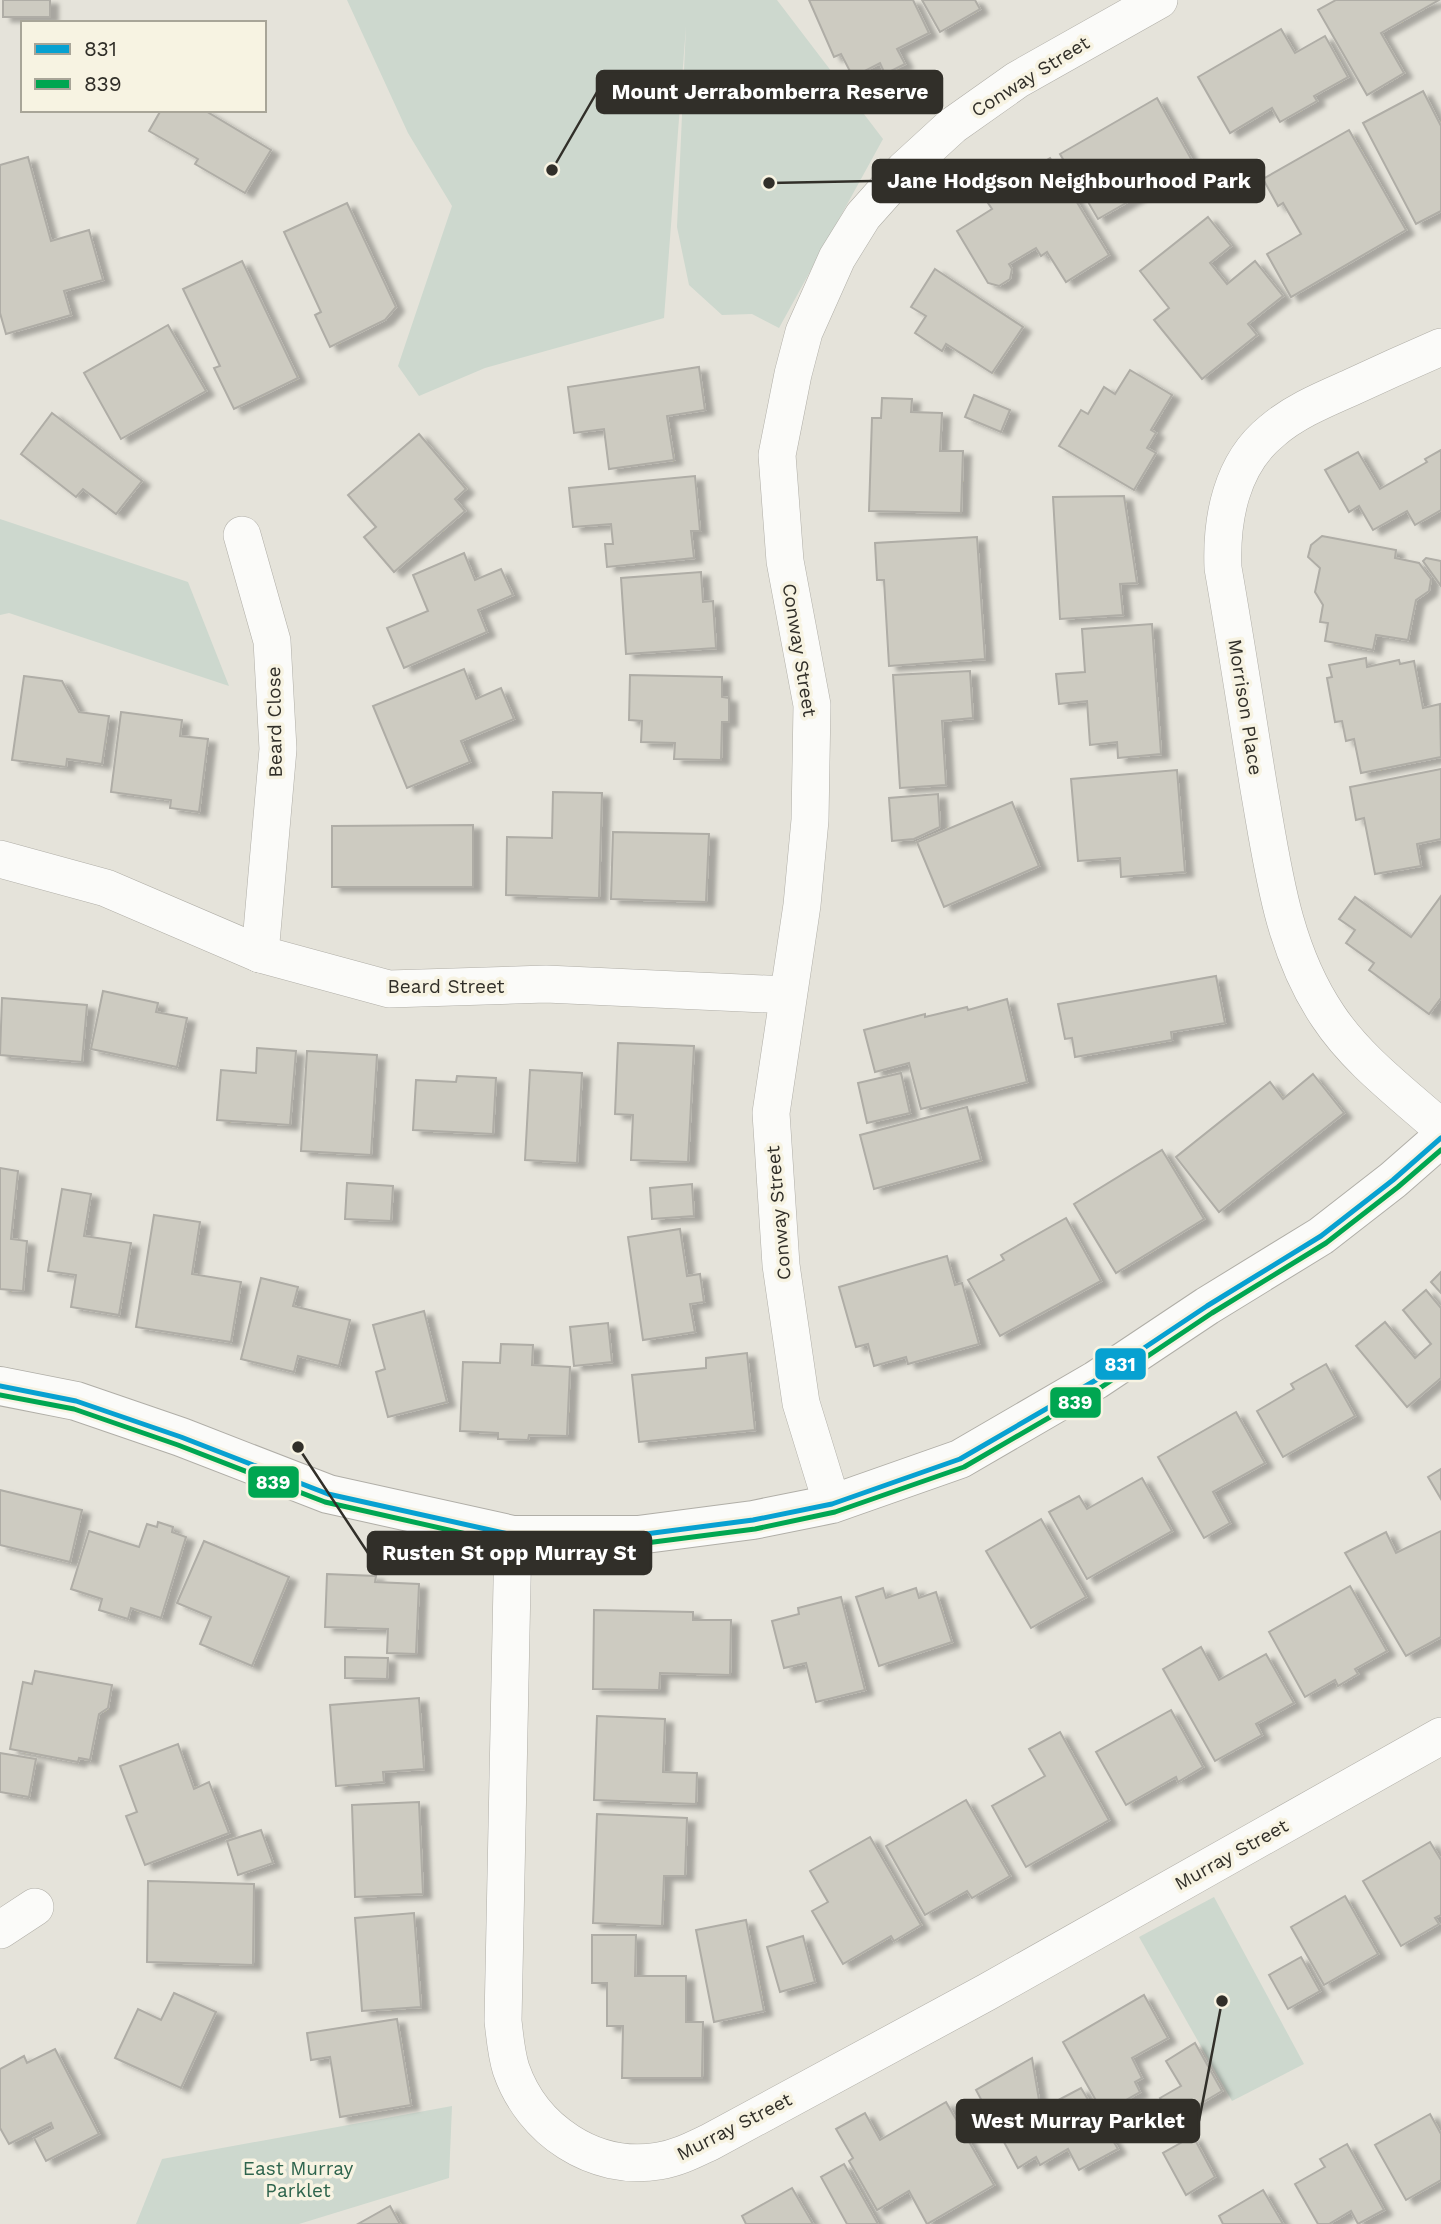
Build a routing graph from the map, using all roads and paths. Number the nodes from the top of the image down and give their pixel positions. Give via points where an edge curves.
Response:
1 (1159, 0) edge
2 (1441, 347) edge
3 (242, 535) dead end
4 (0, 859) edge
5 (260, 954) junction
6 (788, 996) junction
7 (1441, 1128) edge
8 (1441, 1138) edge
9 (0, 1386) edge
10 (832, 1504) junction
11 (513, 1535) junction
12 (1441, 1736) edge
13 (35, 1907) dead end
14 (0, 1930) edge

1 - 6 street, Conway Street via 1017,80 952,126 904,170 863,216 837,258 804,332 777,455 785,561 812,705 810,820
2 - 7 street, Morrison Place via 1325,399 1270,432 1237,479 1223,525 1222,546 1276,887 1290,941 1328,1017 1348,1042
3 - 5 street, Beard Close via 272,641 278,749
4 - 5 street, Beard Street via 106,888
5 - 6 street, Beard Street via 389,989 546,985
6 - 10 street, Conway Street via 771,1113 781,1265 801,1403
8 - 10 street via 1321,1236 1096,1380 960,1459
9 - 11 street via 75,1401 328,1494
10 - 11 street via 638,1535
11 - 12 street, Murray Street via 506,2046 515,2080 533,2112 569,2143 603,2158 661,2161 710,2142
13 - 14 street

